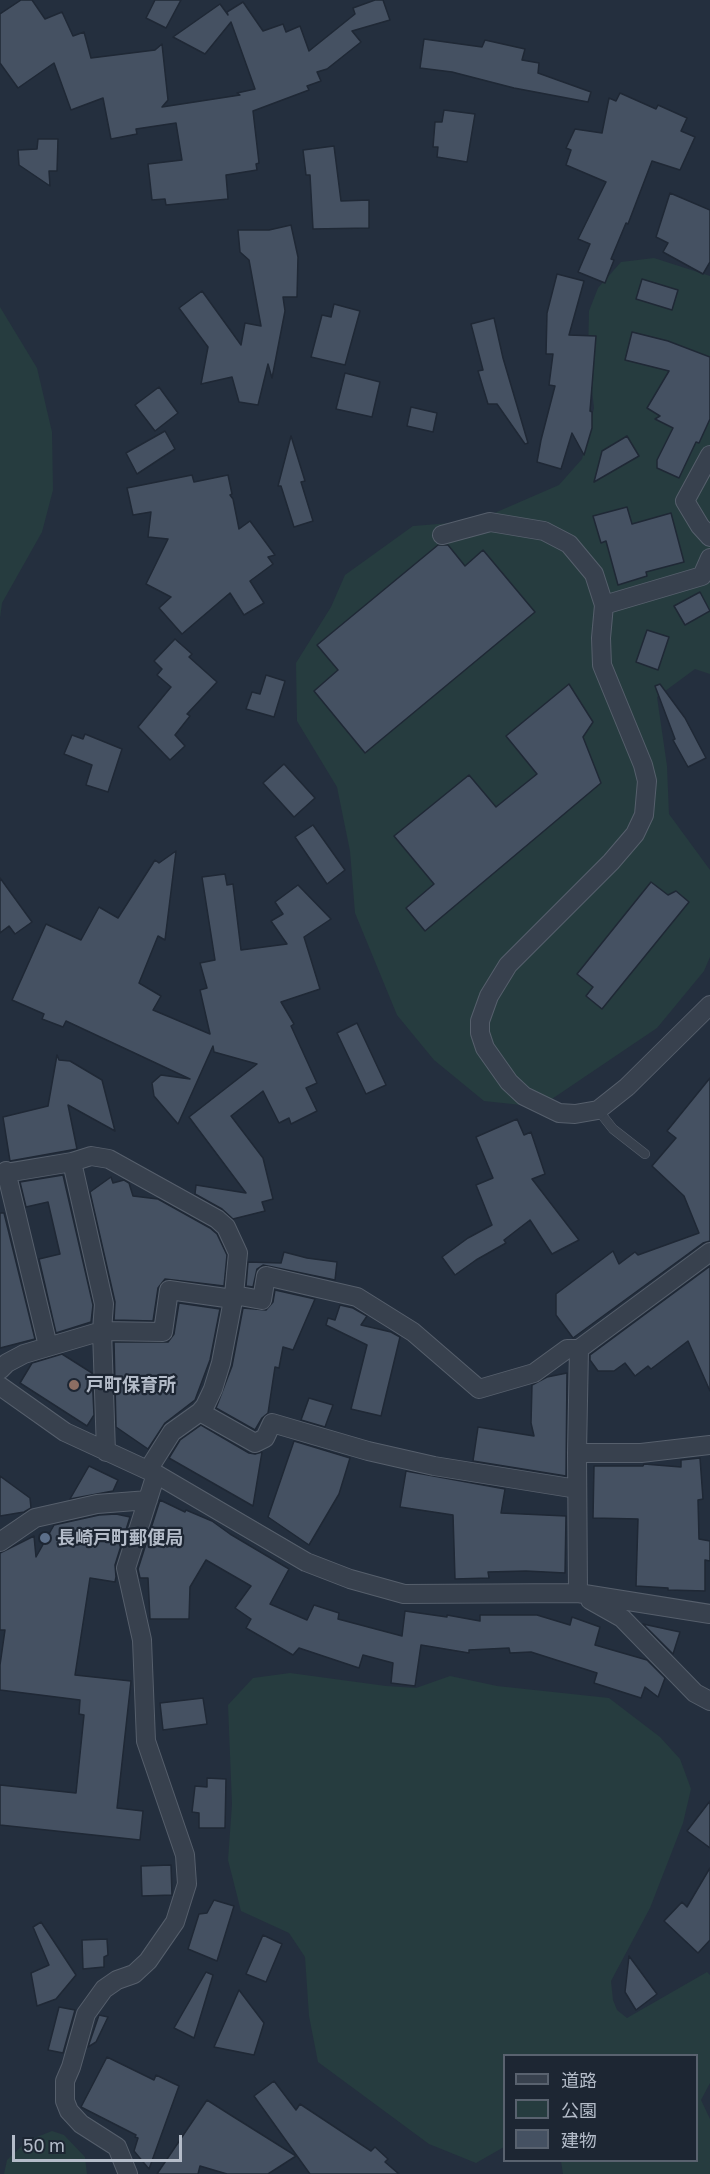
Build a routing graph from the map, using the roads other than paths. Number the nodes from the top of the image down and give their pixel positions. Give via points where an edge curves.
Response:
1 (710, 455) edge
2 (442, 535) dead end
3 (710, 537) edge
4 (710, 558) edge
5 (604, 605) junction
6 (710, 1005) edge
7 (598, 1110) junction
8 (645, 1154) dead end
9 (72, 1162) junction
10 (3, 1172) edge
11 (710, 1252) edge
12 (233, 1297) junction
13 (102, 1331) junction
14 (48, 1346) junction
15 (579, 1349) junction
16 (0, 1370) edge
17 (0, 1386) edge
18 (200, 1412) junction
19 (710, 1445) edge
20 (106, 1452) junction
21 (577, 1453) junction
22 (152, 1472) junction
23 (577, 1489) junction
24 (148, 1500) junction
25 (0, 1542) edge
26 (578, 1593) junction
27 (710, 1614) edge
28 (710, 1701) edge
29 (128, 2174) edge

1 - 3 street via 685,501
2 - 5 street via 490,522 544,531 569,544 594,574
4 - 5 street via 702,576
5 - 7 street via 602,665 647,781 644,815 635,834 611,862 508,965 489,996 480,1021 485,1048 524,1096 559,1113
6 - 7 street via 634,1081
7 - 8 lane via 613,1129
9 - 10 street
9 - 12 street via 91,1155 109,1159 217,1219 226,1227 238,1254
9 - 13 street via 104,1304
10 - 14 street
11 - 15 street
12 - 13 street via 170,1290 163,1332
12 - 15 street via 262,1300 266,1276 357,1297 413,1332 479,1389 534,1373 567,1349
12 - 18 street via 218,1372
13 - 14 street
13 - 20 street
14 - 16 street via 24,1354
15 - 21 street
17 - 20 street via 65,1432
18 - 22 street via 172,1432
18 - 23 street via 255,1443 265,1438 273,1423 434,1466
19 - 21 street via 641,1453
20 - 22 street
21 - 23 street
22 - 24 street
22 - 26 street via 306,1562 350,1579 404,1594
23 - 26 street
24 - 25 street via 97,1504 35,1518
24 - 29 street via 126,1568 142,1640 146,1742 185,1855 187,1884 175,1922 148,1960 134,1974 104,1989 86,2014 65,2081 69,2110 81,2124 117,2147
26 - 27 street
26 - 28 street via 621,1618 695,1693

